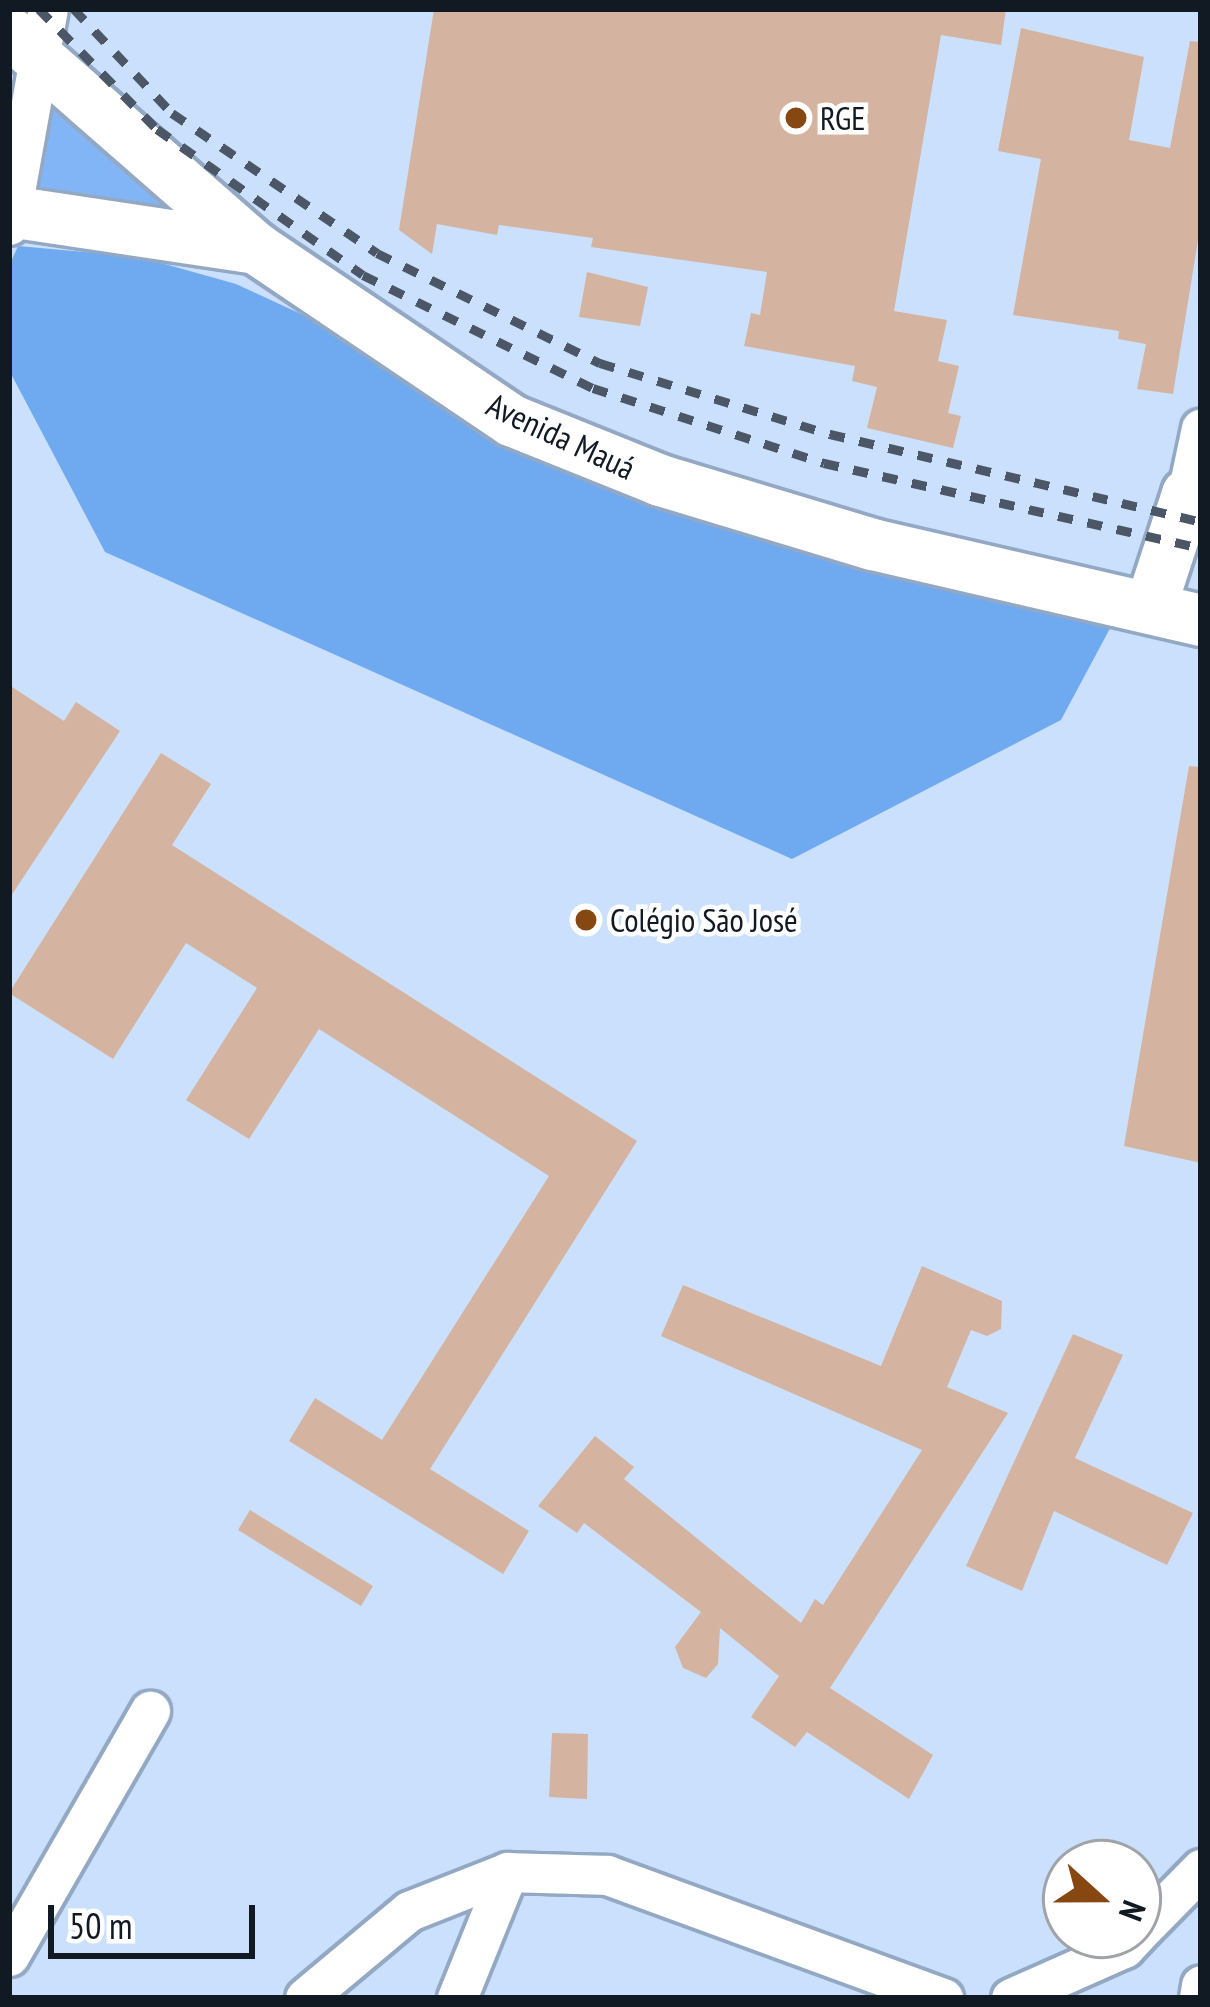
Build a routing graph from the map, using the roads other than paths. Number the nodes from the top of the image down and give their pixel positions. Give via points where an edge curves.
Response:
1 (32, 32) edge
2 (10, 216) edge
3 (256, 248) junction
4 (1201, 428) edge
5 (1194, 495) edge
6 (1150, 608) junction
7 (1201, 620) edge
8 (150, 1711) dead end
9 (1201, 1869) edge
10 (508, 1872) junction
11 (1162, 1909) edge
12 (9, 1956) edge
13 (1099, 1959) edge
14 (1201, 1985) edge
15 (305, 1998) edge
16 (457, 1998) edge
17 (943, 1998) edge
18 (1011, 1998) edge
19 (1199, 1998) edge

1 - 2 street
1 - 3 main road, Avenida Mauá
2 - 3 main road
3 - 6 main road, Avenida Mauá via 511,420 660,481 872,544
4 - 5 street
5 - 6 main road
6 - 7 main road, Avenida Mauá
8 - 12 street
9 - 11 street
10 - 15 street via 409,1911
10 - 16 street
10 - 17 street via 607,1875
13 - 18 street
14 - 19 street

